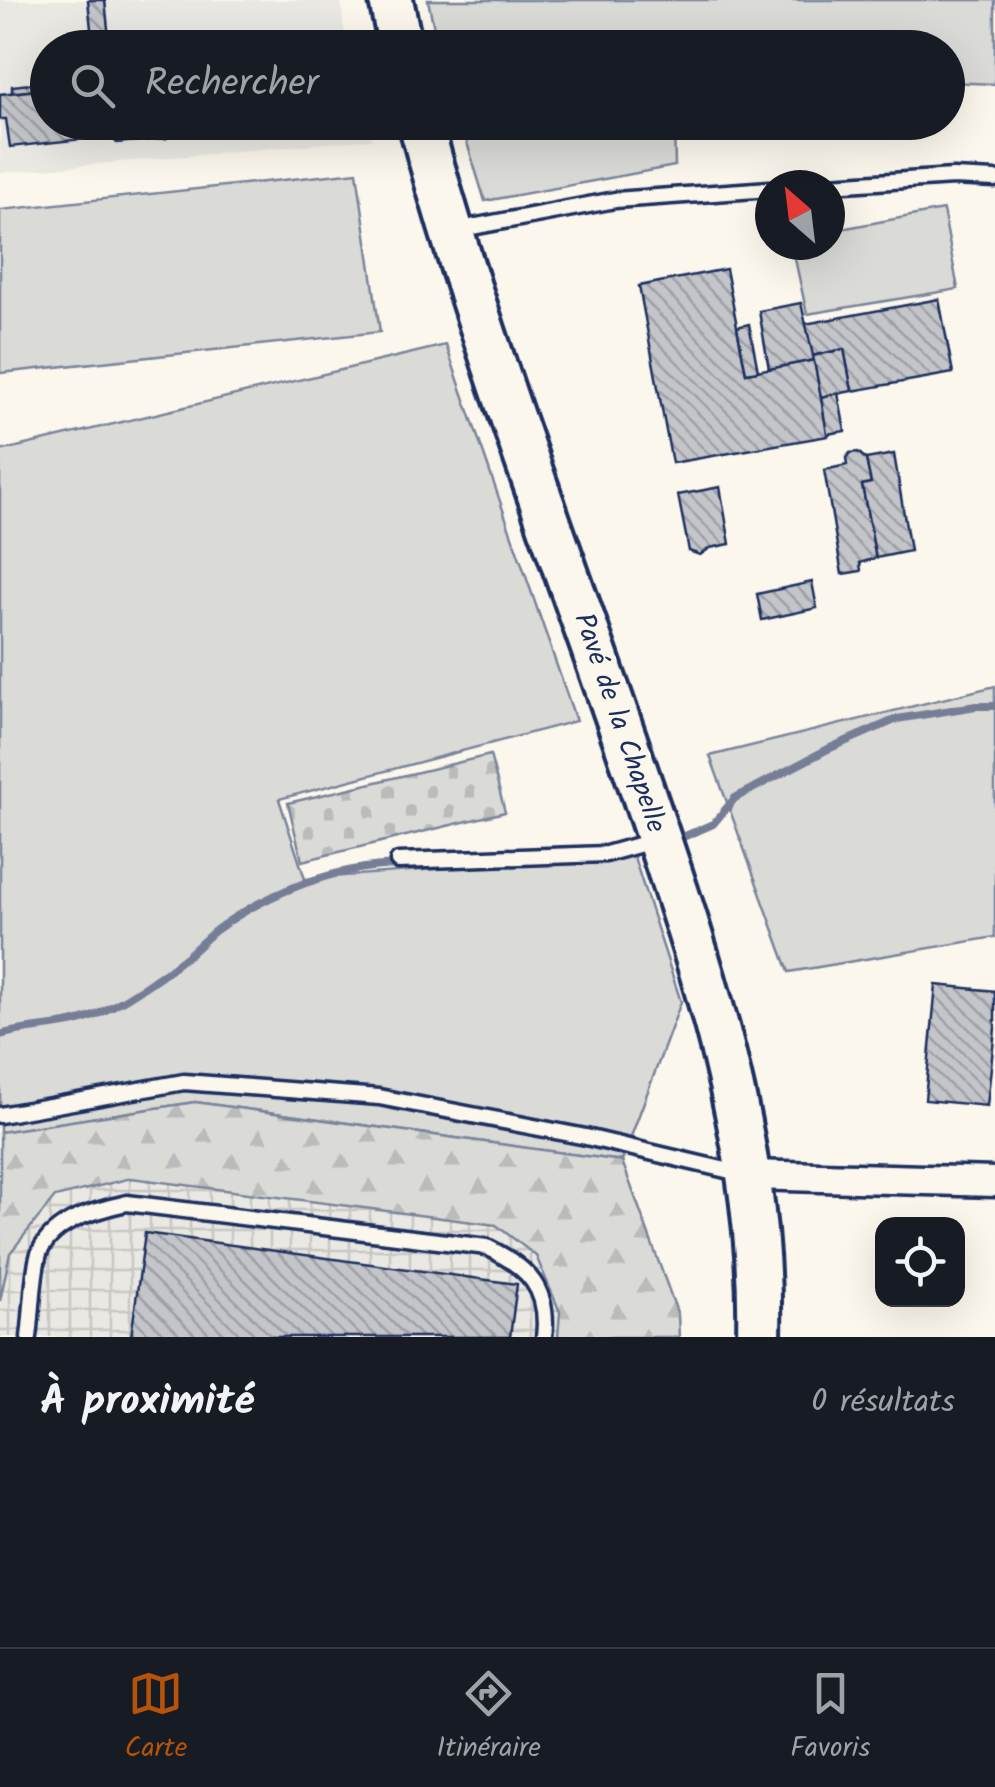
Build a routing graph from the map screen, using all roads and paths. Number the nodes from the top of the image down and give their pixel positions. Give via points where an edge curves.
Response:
1 (391, 0) edge
2 (397, 30) edge
3 (425, 140) edge
4 (995, 180) edge
5 (845, 184) edge
6 (755, 190) edge
7 (450, 231) junction
8 (659, 840) junction
9 (398, 861) dead end
10 (0, 1115) edge
11 (748, 1176) junction
12 (995, 1182) edge
13 (29, 1337) edge
14 (544, 1337) edge
15 (759, 1337) edge

1 - 2 main road
3 - 7 main road, Pavé de la Chapelle
4 - 5 lane via 953,176
6 - 7 lane via 616,200
7 - 8 main road, Pavé de la Chapelle
8 - 9 lane via 606,854
8 - 11 main road, Pavé de la Chapelle via 723,1045
10 - 11 lane via 184,1082 379,1098
11 - 12 street
11 - 15 main road, Pavé de la Chapelle
13 - 14 lane via 40,1252 72,1221 126,1203 487,1246 520,1264 540,1292

